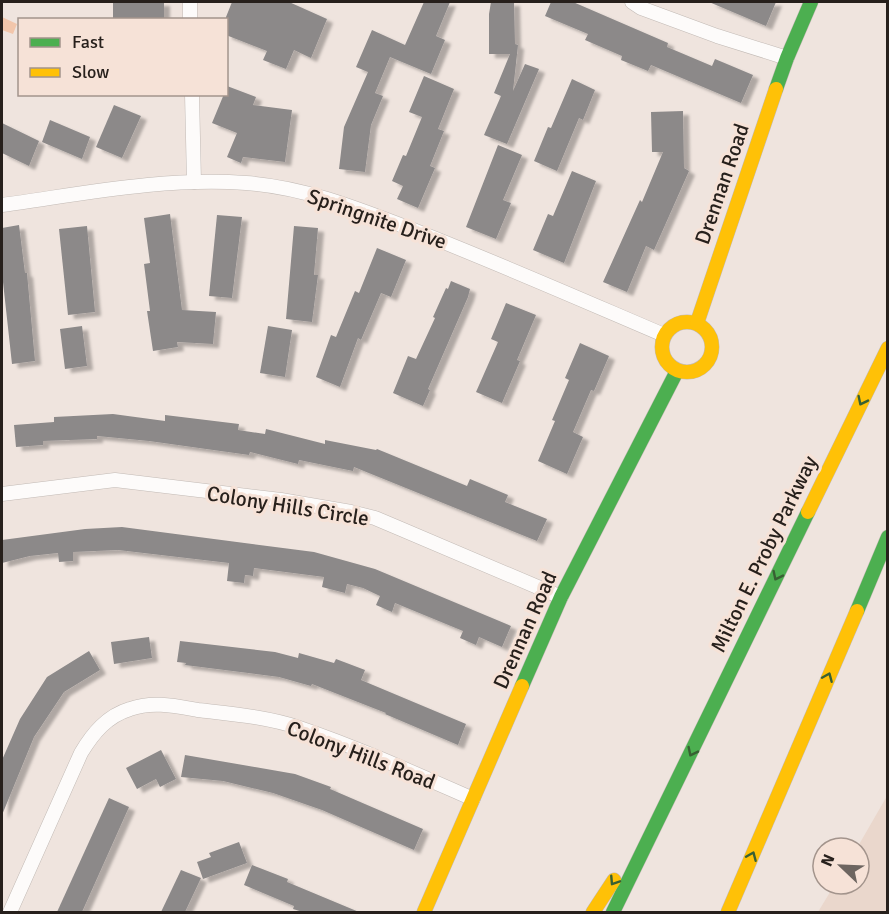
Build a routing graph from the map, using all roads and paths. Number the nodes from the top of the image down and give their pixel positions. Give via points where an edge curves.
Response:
1 (190, 2) edge
2 (632, 2) edge
3 (811, 2) edge
4 (190, 18) edge
5 (787, 58) junction
6 (192, 96) edge
7 (194, 182) junction
8 (2, 205) edge
9 (697, 323) junction
10 (664, 335) junction
11 (888, 348) edge
12 (677, 371) junction
13 (2, 494) edge
14 (888, 537) edge
15 (561, 597) junction
16 (679, 778) junction
17 (473, 799) junction
18 (10, 912) edge
19 (424, 912) edge
20 (593, 912) edge
21 (613, 912) edge
22 (728, 912) edge

1 - 4 street
2 - 5 street via 717,36
3 - 5 main road, Drennan Road
5 - 9 main road, Drennan Road
6 - 7 street
7 - 8 street, Springnite Drive
7 - 10 street, Springnite Drive via 247,183 345,204
9 - 10 main road via 675,324
9 - 12 main road via 709,335 712,352 702,367 686,373
10 - 12 main road via 662,352 670,367
11 -> 16 main road, Milton E. Proby Parkway
12 - 15 main road, Drennan Road
13 - 15 street, Colony Hills Circle via 115,480 351,512 401,529
22 -> 14 main road
15 - 17 main road, Drennan Road
16 -> 20 main road
16 - 21 main road
17 - 18 street, Colony Hills Road via 299,728 249,716 149,704 109,719 93,734
17 - 19 main road, Drennan Road

